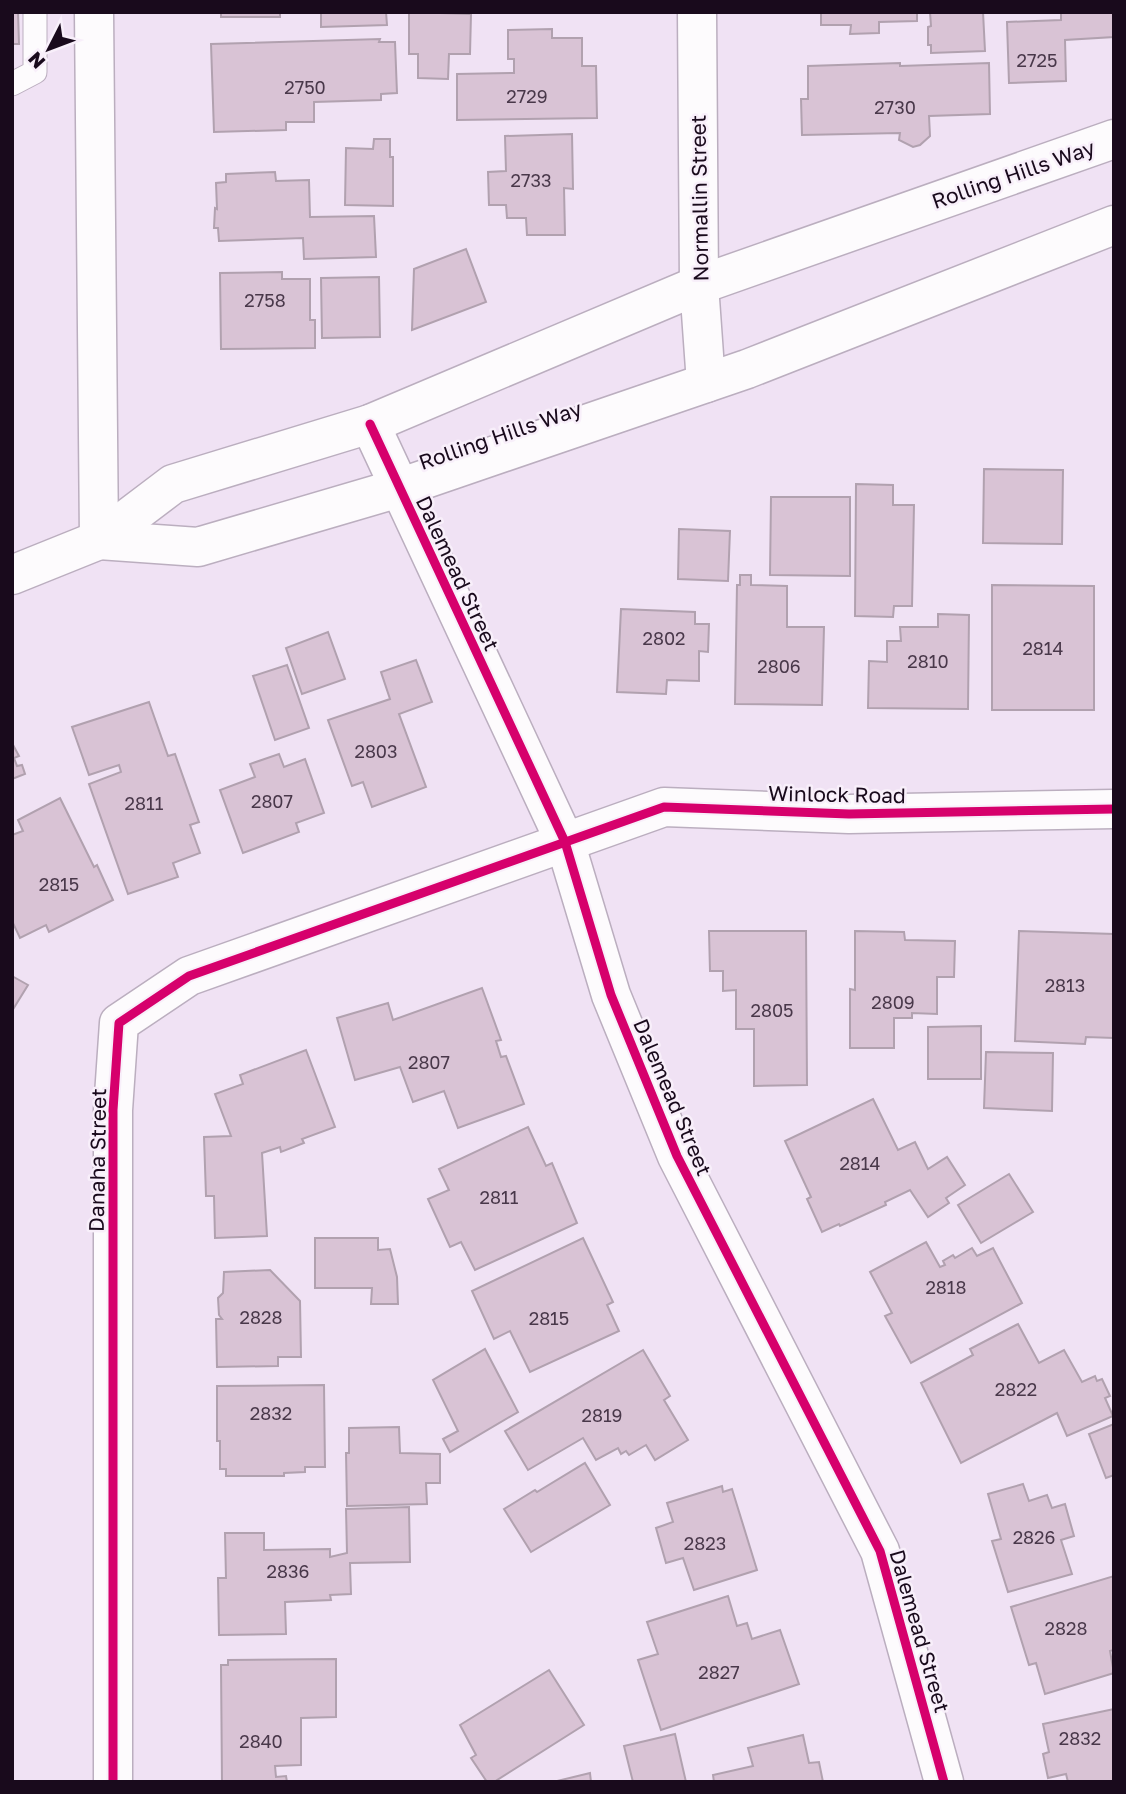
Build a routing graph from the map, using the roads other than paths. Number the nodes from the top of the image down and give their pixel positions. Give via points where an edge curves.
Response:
1 (35, 12) edge
2 (94, 12) edge
3 (697, 12) edge
4 (12, 84) edge
5 (1114, 139) edge
6 (1114, 225) edge
7 (699, 285) junction
8 (706, 383) junction
9 (370, 424) junction
10 (399, 488) junction
11 (99, 540) junction
12 (12, 575) edge
13 (1114, 809) edge
14 (565, 842) junction
15 (113, 1782) edge
16 (944, 1782) edge

1 - 4 lane via 35,72
2 - 11 street
3 - 7 street, Normallin Street
5 - 7 street, Rolling Hills Way
6 - 8 street, Rolling Hills Way
7 - 8 street, Normallin Street
7 - 9 street, Rolling Hills Way
8 - 10 street, Rolling Hills Way
9 - 10 street, Dalemead Street
9 - 11 street, Rolling Hills Way via 173,485
10 - 11 street, Rolling Hills Way via 198,547
10 - 14 street, Dalemead Street
11 - 12 street, Rolling Hills Way
13 - 14 street, Winlock Road via 849,814 664,807
14 - 15 street, Danaha Street via 189,976 119,1023 113,1110
14 - 16 street, Dalemead Street via 611,995 677,1156 880,1551

